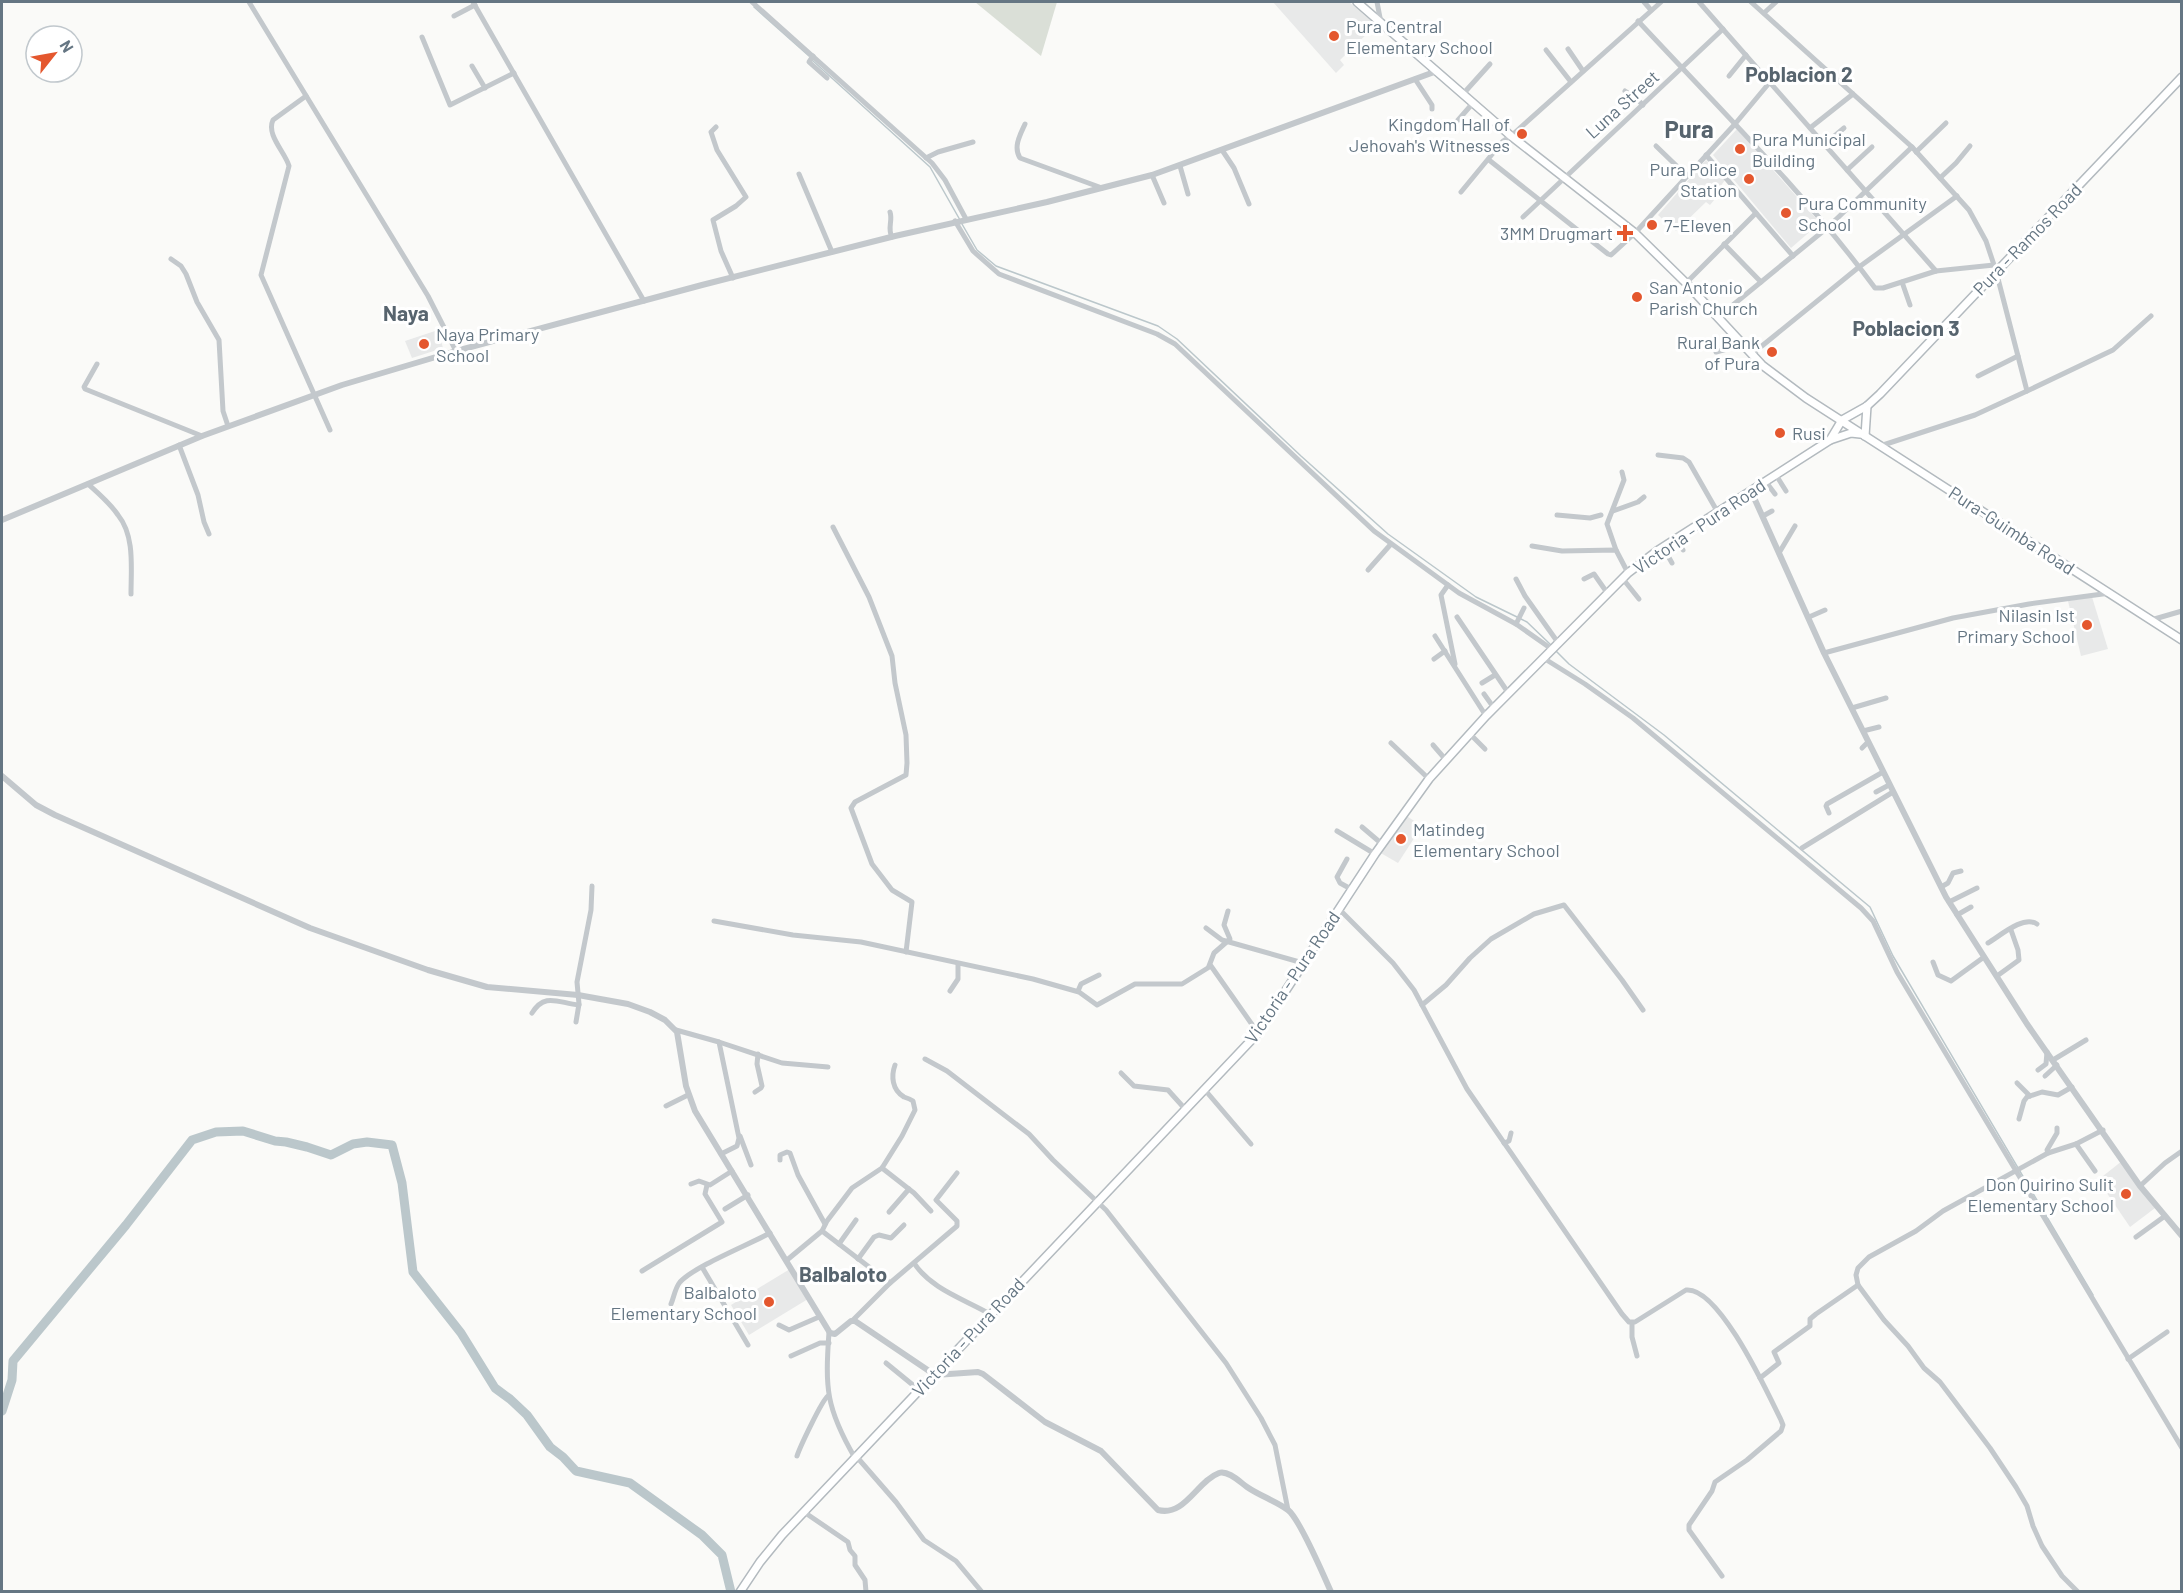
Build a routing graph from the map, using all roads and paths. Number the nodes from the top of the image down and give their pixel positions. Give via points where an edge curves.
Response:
1 (249, 2) edge
2 (752, 2) edge
3 (1357, 2) edge
4 (1377, 2) edge
5 (1644, 2) edge
6 (1660, 2) edge
7 (1699, 2) edge
8 (1751, 2) edge
9 (1776, 2) edge
10 (474, 3) edge
11 (1651, 10) junction
12 (1764, 13) junction
13 (454, 16) dead end
14 (1638, 21) junction
15 (1381, 23) junction
16 (1723, 30) junction
17 (423, 37) dead end
18 (1568, 49) dead end
19 (1546, 50) dead end
20 (1746, 55) junction
21 (811, 57) junction
22 (1490, 63) dead end
23 (472, 66) dead end
24 (1683, 69) junction
25 (1437, 71) junction
26 (1583, 71) junction
27 (514, 73) junction
28 (1729, 76) dead end
29 (2181, 77) edge
30 (826, 78) dead end
31 (1415, 79) junction
32 (1571, 82) junction
33 (1770, 82) junction
34 (484, 88) junction
35 (1625, 91) dead end
36 (1463, 94) junction
37 (1853, 94) junction
38 (306, 96) junction
39 (1473, 103) junction
40 (1643, 105) junction
41 (1431, 109) dead end
42 (1735, 123) junction
43 (1946, 123) dead end
44 (1025, 124) dead end
45 (716, 127) dead end
46 (1452, 127) dead end
47 (1810, 128) junction
48 (1844, 128) dead end
49 (1511, 136) junction
50 (973, 142) dead end
51 (1825, 144) junction
52 (1656, 146) dead end
53 (1970, 146) dead end
54 (1872, 147) dead end
55 (1222, 150) junction
56 (1914, 150) junction
57 (1706, 155) junction
58 (926, 158) junction
59 (1489, 160) junction
60 (1180, 166) junction
61 (1847, 170) junction
62 (799, 174) dead end
63 (1152, 175) junction
64 (1687, 176) junction
65 (1563, 177) junction
66 (1940, 178) junction
67 (1102, 188) junction
68 (1461, 192) dead end
69 (1867, 192) junction
70 (1188, 194) dead end
71 (1957, 196) junction
72 (1539, 200) junction
73 (1164, 203) dead end
74 (1249, 204) dead end
75 (890, 212) dead end
76 (1755, 213) junction
77 (1523, 217) dead end
78 (966, 219) junction
79 (955, 221) junction
80 (1827, 228) junction
81 (1635, 233) junction
82 (1905, 235) junction
83 (892, 237) junction
84 (1724, 244) junction
85 (832, 252) junction
86 (1793, 256) junction
87 (171, 259) dead end
88 (1860, 267) junction
89 (1995, 268) junction
90 (1936, 271) junction
91 (733, 278) junction
92 (1761, 282) junction
93 (1902, 282) junction
94 (1686, 283) junction
95 (644, 301) junction
96 (1910, 305) dead end
97 (2151, 316) dead end
98 (1718, 318) junction
99 (1737, 340) junction
100 (456, 351) junction
101 (1716, 352) dead end
102 (1752, 354) junction
103 (2018, 356) junction
104 (97, 364) dead end
105 (1978, 376) dead end
106 (2027, 391) junction
107 (314, 395) junction
108 (1867, 406) junction
109 (1842, 420) junction
110 (228, 426) junction
111 (330, 430) dead end
112 (202, 436) junction
113 (1865, 436) junction
114 (1830, 440) junction
115 (179, 446) junction
116 (1881, 446) junction
117 (1658, 455) dead end
118 (1623, 472) dead end
119 (1776, 475) junction
120 (1766, 482) junction
121 (88, 484) junction
122 (1751, 491) junction
123 (1786, 491) dead end
124 (1775, 494) dead end
125 (1644, 497) dead end
126 (1772, 510) dead end
127 (1613, 511) junction
128 (1717, 511) junction
129 (1557, 515) dead end
130 (1763, 516) junction
131 (2, 520) edge
132 (1607, 524) junction
133 (1795, 526) dead end
134 (833, 527) dead end
135 (209, 534) dead end
136 (1677, 538) junction
137 (1391, 544) junction
138 (1532, 546) dead end
139 (1663, 547) junction
140 (1616, 550) junction
141 (1683, 550) dead end
142 (1779, 553) junction
143 (1672, 563) dead end
144 (1368, 570) dead end
145 (1626, 576) junction
146 (1516, 579) dead end
147 (1584, 579) dead end
148 (1449, 585) junction
149 (131, 594) dead end
150 (1608, 594) junction
151 (2110, 594) junction
152 (1639, 599) dead end
153 (1524, 608) dead end
154 (1825, 610) dead end
155 (2181, 610) edge
156 (1457, 617) dead end
157 (1809, 617) junction
158 (2151, 620) junction
159 (1516, 624) junction
160 (1435, 636) dead end
161 (2181, 640) edge
162 (1557, 647) junction
163 (1445, 651) junction
164 (1824, 653) junction
165 (1434, 659) dead end
166 (1545, 659) junction
167 (1456, 669) junction
168 (1495, 675) junction
169 (1482, 683) dead end
170 (1484, 694) dead end
171 (1509, 694) junction
172 (1886, 698) dead end
173 (1494, 708) junction
174 (1852, 708) junction
175 (1486, 716) junction
176 (1879, 727) dead end
177 (1863, 731) junction
178 (1470, 734) junction
179 (1868, 742) junction
180 (1391, 743) dead end
181 (1433, 745) dead end
182 (1862, 748) dead end
183 (1485, 749) dead end
184 (1446, 760) junction
185 (1883, 772) junction
186 (2, 776) edge
187 (1429, 779) junction
188 (1889, 785) junction
189 (1876, 792) dead end
190 (1893, 792) junction
191 (1829, 813) dead end
192 (1362, 827) dead end
193 (1337, 831) dead end
194 (1382, 844) junction
195 (1802, 848) dead end
196 (1374, 854) junction
197 (1347, 860) dead end
198 (1961, 871) dead end
199 (592, 886) dead end
200 (1941, 887) junction
201 (1977, 888) dead end
202 (1352, 890) junction
203 (1949, 902) junction
204 (1971, 907) dead end
205 (1339, 909) junction
206 (1228, 911) dead end
207 (1957, 915) junction
208 (714, 921) dead end
209 (2037, 924) dead end
210 (1206, 928) dead end
211 (2011, 930) junction
212 (1227, 941) junction
213 (1988, 943) dead end
214 (906, 952) junction
215 (1984, 957) junction
216 (1933, 962) dead end
217 (1303, 963) junction
218 (958, 964) junction
219 (1209, 966) junction
220 (1099, 975) dead end
221 (1997, 976) junction
222 (950, 991) dead end
223 (1078, 991) junction
224 (579, 995) junction
225 (579, 1005) junction
226 (1422, 1005) junction
227 (1643, 1010) dead end
228 (532, 1013) dead end
229 (576, 1022) dead end
230 (676, 1030) junction
231 (1257, 1033) junction
232 (2086, 1040) dead end
233 (719, 1042) junction
234 (2047, 1052) junction
235 (758, 1053) junction
236 (925, 1059) dead end
237 (2055, 1062) junction
238 (895, 1065) dead end
239 (828, 1067) dead end
240 (2038, 1070) dead end
241 (1121, 1073) dead end
242 (2045, 1076) dead end
243 (2017, 1083) dead end
244 (2072, 1087) junction
245 (1205, 1090) junction
246 (755, 1092) dead end
247 (688, 1095) junction
248 (2030, 1096) junction
249 (666, 1106) dead end
250 (1186, 1110) junction
251 (2019, 1119) dead end
252 (735, 1123) junction
253 (2057, 1128) dead end
254 (2103, 1130) junction
255 (1511, 1133) dead end
256 (1504, 1143) junction
257 (1251, 1144) dead end
258 (2076, 1144) junction
259 (2181, 1151) edge
260 (2048, 1153) junction
261 (722, 1154) junction
262 (780, 1160) dead end
263 (751, 1165) dead end
264 (882, 1168) junction
265 (2017, 1170) junction
266 (732, 1171) junction
267 (2095, 1172) dead end
268 (957, 1173) dead end
269 (691, 1184) dead end
270 (707, 1185) junction
271 (2140, 1186) junction
272 (909, 1188) junction
273 (748, 1196) junction
274 (1098, 1202) junction
275 (725, 1209) dead end
276 (931, 1210) dead end
277 (889, 1212) dead end
278 (2165, 1216) junction
279 (856, 1220) dead end
280 (825, 1224) junction
281 (904, 1225) dead end
282 (822, 1232) junction
283 (770, 1233) junction
284 (2181, 1236) edge
285 (2136, 1237) dead end
286 (839, 1244) junction
287 (858, 1259) junction
288 (787, 1260) junction
289 (914, 1263) junction
290 (702, 1267) junction
291 (642, 1271) dead end
292 (890, 1283) junction
293 (1858, 1285) junction
294 (671, 1304) dead end
295 (990, 1314) junction
296 (819, 1317) junction
297 (853, 1320) junction
298 (1632, 1323) junction
299 (779, 1325) dead end
300 (2168, 1332) dead end
301 (832, 1333) junction
302 (829, 1344) junction
303 (748, 1345) dead end
304 (791, 1356) dead end
305 (1637, 1356) dead end
306 (2128, 1359) junction
307 (886, 1363) dead end
308 (933, 1374) junction
309 (1760, 1378) junction
310 (919, 1390) junction
311 (828, 1396) junction
312 (2181, 1448) edge
313 (797, 1456) dead end
314 (855, 1457) junction
315 (1288, 1510) junction
316 (804, 1512) junction
317 (1722, 1576) dead end
318 (740, 1592) edge
319 (866, 1592) edge
320 (982, 1592) edge
321 (1331, 1592) edge
322 (2078, 1592) edge

1 - 38 street
2 - 21 street
3 - 15 main road, Pura-Guimba Road
4 - 15 street
5 - 11 street
6 - 11 street
7 - 16 street
8 - 12 street
9 - 12 street
10 - 13 street
10 - 27 street
11 - 14 street
12 - 37 street
14 - 24 street
14 - 26 street
15 - 25 main road, Pura-Guimba Road
16 - 20 street
16 - 24 street, Luna Street
17 - 34 street via 450,105
18 - 26 street
19 - 32 street
20 - 28 street
20 - 33 street
21 - 30 street via 810,64
21 - 58 street
22 - 36 street
23 - 34 street
24 - 40 street, Luna Street
24 - 42 street
25 - 31 street
25 - 36 main road, Pura-Guimba Road
26 - 32 street
27 - 34 street
27 - 95 street
29 - 89 main road, Pura - Ramos Road
31 - 41 street
31 - 55 street
32 - 49 street
33 - 42 street
33 - 47 street
35 - 40 street
36 - 39 main road, Pura-Guimba Road
37 - 47 street
37 - 56 street
38 - 100 street via 428,296
38 - 107 street via 271,124 289,166 261,275
39 - 46 street
39 - 49 main road, Pura-Guimba Road
40 - 65 street, Luna Street
42 - 57 street
42 - 80 street
43 - 56 street
44 - 67 street via 1017,145 1020,158
45 - 91 street via 711,132 717,150 746,197 713,220
47 - 51 street
48 - 51 street
49 - 59 street
49 - 65 main road, Pura-Guimba Road
50 - 58 street
51 - 61 street
52 - 64 street
53 - 66 street
54 - 61 street
55 - 60 street
55 - 74 street
56 - 66 street
56 - 69 street
57 - 64 street
57 - 76 street
58 - 78 street via 945,180
59 - 68 street
59 - 72 street
60 - 63 street
60 - 70 street
61 - 69 street
62 - 85 street
63 - 67 street
63 - 73 street
64 - 81 street
65 - 72 street, Luna Street
65 - 81 main road, Pura-Guimba Road
66 - 71 street
67 - 78 street
69 - 80 street
69 - 82 street
71 - 82 street
71 - 89 street via 1986,241
72 - 77 street, Luna Street
72 - 81 street via 1608,254
75 - 83 street
76 - 84 street
76 - 86 street
78 - 79 street
79 - 83 street
79 - 137 street via 972,251 999,274 1148,330 1175,344
80 - 86 street
80 - 88 street
81 - 94 main road, Pura-Guimba Road
82 - 88 street
82 - 90 street
83 - 85 street
84 - 92 street
84 - 94 street
85 - 91 street
86 - 92 street
87 - 110 street via 186,274 219,340 223,411
88 - 93 street via 1877,289
88 - 102 street
89 - 90 street
89 - 103 street
89 - 108 main road, Pura - Ramos Road
90 - 93 street
91 - 95 street
92 - 98 street
93 - 96 street
94 - 98 main road, Pura-Guimba Road
95 - 100 street
97 - 106 street via 2113,350
98 - 99 main road, Pura-Guimba Road
99 - 101 street
99 - 102 main road, Pura-Guimba Road
100 - 107 street
102 - 109 main road, Pura-Guimba Road via 1798,392
103 - 105 street
103 - 106 street
104 - 112 street via 85,389
106 - 116 street via 1975,415
107 - 110 street
107 - 111 street
108 - 109 main road, Pura - Ramos Road
108 - 113 main road
109 - 113 main road, Pura-Guimba Road
109 - 114 main road, Victoria - Pura Road
110 - 112 street
112 - 115 street
113 - 114 main road via 1851,433
113 - 116 main road, Pura-Guimba Road
114 - 119 main road, Victoria - Pura Road
115 - 121 street
115 - 135 street
116 - 151 main road, Pura-Guimba Road
117 - 128 street via 1689,462
118 - 127 street
119 - 120 main road, Victoria - Pura Road
119 - 123 street
120 - 122 main road, Victoria - Pura Road
120 - 124 street
121 - 131 street
121 - 149 street via 125,525 130,546
122 - 128 main road, Victoria - Pura Road
122 - 130 street
125 - 127 street
126 - 130 street
127 - 132 street
128 - 136 main road, Victoria - Pura Road
129 - 132 street via 1590,518 1599,513
130 - 142 street
132 - 140 street
133 - 142 street
134 - 214 street via 869,597 892,656 906,735 906,775 850,808 872,864 892,890 912,902
136 - 139 main road, Victoria - Pura Road
136 - 141 street
137 - 144 street
137 - 148 street
138 - 140 street via 1562,551
139 - 143 street
139 - 145 main road, Victoria - Pura Road
140 - 145 street
142 - 157 street
145 - 150 main road, Victoria - Pura Road
145 - 152 street
146 - 162 street
147 - 150 street via 1594,574
148 - 159 street
148 - 167 street via 1441,595
150 - 162 main road, Victoria - Pura Road
151 - 158 main road, Pura-Guimba Road
151 - 164 street via 1953,618
153 - 159 street
154 - 157 street
155 - 158 street
156 - 168 street
157 - 164 street
158 - 161 main road, Pura-Guimba Road
159 - 162 street
160 - 163 street
162 - 166 main road, Victoria - Pura Road
163 - 165 street
163 - 167 street
164 - 174 street
166 - 171 main road, Victoria - Pura Road
166 - 265 street via 1642,725 1871,918 1897,972
167 - 175 street
168 - 169 street
168 - 171 street
170 - 173 street
171 - 173 main road, Victoria - Pura Road
172 - 174 street
173 - 175 main road, Victoria - Pura Road
174 - 177 street
175 - 178 main road, Victoria - Pura Road
176 - 177 street
177 - 179 street
178 - 183 street
178 - 184 main road, Victoria - Pura Road
179 - 182 street
179 - 185 street
180 - 187 street
181 - 184 street
184 - 187 main road, Victoria - Pura Road
185 - 188 street
185 - 191 street via 1827,804
186 - 224 street via 36,805 55,815 310,928 469,982 508,990
187 - 194 main road, Victoria - Pura Road
188 - 189 street
188 - 190 street
190 - 195 street
190 - 200 street
192 - 194 street
193 - 196 street
194 - 196 main road, Victoria - Pura Road
196 - 202 main road, Victoria - Pura Road
197 - 202 street via 1337,877
198 - 200 street via 1953,873
199 - 224 street via 577,982
200 - 203 street
201 - 203 street
202 - 205 main road, Victoria - Pura Road
203 - 207 street
204 - 207 street
205 - 217 main road, Victoria - Pura Road
205 - 226 street via 1393,963
206 - 212 street via 1224,925 1230,938
207 - 215 street
208 - 214 street via 793,935 852,940
209 - 211 street via 2025,921
210 - 212 street
211 - 213 street
211 - 221 street via 2019,960
212 - 217 street
212 - 219 street via 1214,953
214 - 218 street
215 - 216 street via 1951,981 1938,975
215 - 221 street
217 - 231 main road, Victoria - Pura Road
218 - 222 street via 959,977
218 - 223 street
219 - 223 street via 1182,984 1134,984 1097,1005
219 - 231 street
220 - 223 street via 1082,984
221 - 234 street
224 - 225 street
224 - 230 street via 645,1010
225 - 228 street via 548,1000 537,1005
225 - 229 street
226 - 227 street via 1491,939 1534,914 1564,905
226 - 256 street via 1467,1089
230 - 233 street
230 - 247 street
231 - 245 main road, Victoria - Pura Road
232 - 237 street
233 - 235 street
233 - 252 street
234 - 237 street
234 - 240 street via 2046,1064
235 - 239 street via 782,1063
235 - 246 street via 761,1088
236 - 274 street via 947,1071 1029,1134
237 - 242 street
237 - 244 street
238 - 264 street via 894,1085 911,1099 915,1110
241 - 250 street via 1134,1086 1168,1090
243 - 248 street
244 - 248 street via 2058,1095 2042,1092
244 - 254 street
245 - 250 main road, Victoria - Pura Road
245 - 257 street
247 - 249 street
247 - 261 street
248 - 251 street via 2024,1101
250 - 274 main road, Victoria - Pura Road
252 - 261 street via 739,1143
252 - 263 street
253 - 260 street
254 - 258 street
254 - 271 street
255 - 256 street
256 - 298 street via 1603,1289
258 - 260 street
258 - 267 street
259 - 271 street
260 - 265 street
261 - 266 street
262 - 280 street via 780,1155 790,1153
264 - 272 street
264 - 280 street via 852,1188
265 - 293 street via 1869,1257 1858,1268
265 - 306 street
266 - 270 street
266 - 273 street
268 - 289 street via 936,1200 958,1223
269 - 270 street via 699,1181
270 - 291 street via 705,1194 722,1222
271 - 278 street
272 - 276 street
272 - 277 street
273 - 275 street
273 - 283 street
274 - 295 main road, Victoria - Pura Road
274 - 315 street via 1226,1363 1256,1410 1275,1445
278 - 284 street
278 - 285 street
279 - 286 street
280 - 282 street
281 - 287 street via 891,1238 874,1237
282 - 286 street
282 - 288 street
283 - 288 street
283 - 290 street
286 - 287 street
287 - 292 street
288 - 296 street
289 - 292 street
289 - 295 street via 925,1277
290 - 294 street via 678,1285
290 - 303 street
292 - 297 street
293 - 309 street via 1816,1314 1810,1319 1810,1326 1774,1352 1779,1363
293 - 322 street via 1990,1448 2022,1496 2043,1546 2062,1576
295 - 308 main road, Victoria - Pura Road
296 - 299 street via 789,1329
296 - 301 street
297 - 301 street
297 - 308 street
298 - 305 street
298 - 309 street via 1686,1290 1696,1290 1728,1323
300 - 306 street
301 - 302 street
302 - 304 street via 820,1343
302 - 311 street
306 - 312 street
307 - 310 street
308 - 310 main road, Victoria - Pura Road
308 - 315 street via 983,1374 1045,1422 1101,1451 1158,1510 1177,1508 1223,1473
309 - 317 street via 1783,1425 1781,1431 1715,1482 1689,1525
310 - 314 main road, Victoria - Pura Road
311 - 313 street
311 - 314 street via 837,1426
314 - 316 main road, Victoria - Pura Road
314 - 320 street via 924,1539 956,1561
315 - 321 street
316 - 318 main road, Victoria - Pura Road via 770,1548
316 - 319 street via 848,1542 855,1565 865,1580

